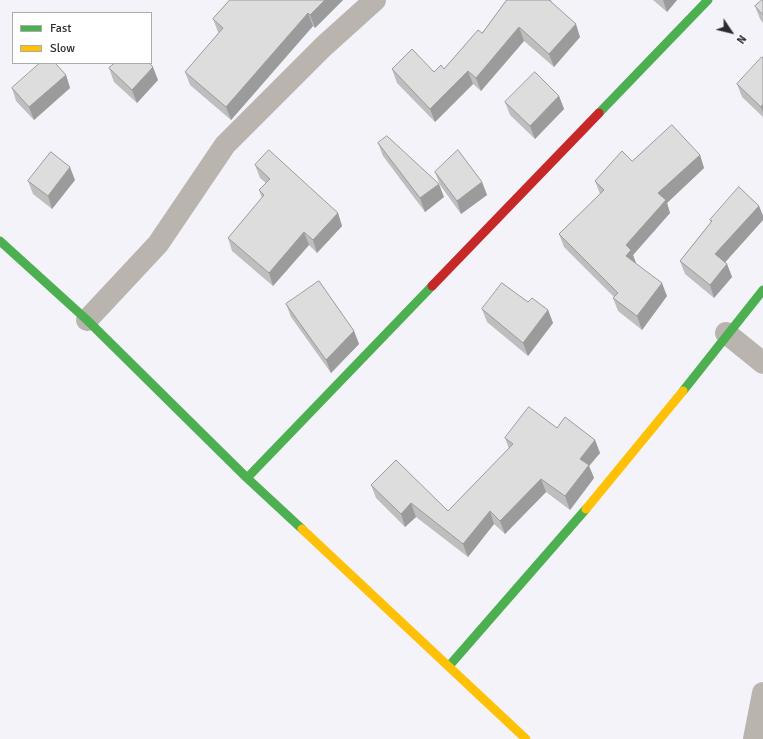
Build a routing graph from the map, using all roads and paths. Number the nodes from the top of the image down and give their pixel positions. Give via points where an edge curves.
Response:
1 (375, 0) edge
2 (708, 0) edge
3 (0, 241) edge
4 (763, 290) edge
5 (87, 320) junction
6 (726, 333) junction
7 (763, 363) edge
8 (247, 478) junction
9 (449, 666) junction
10 (763, 693) edge
11 (526, 739) edge
12 (754, 739) edge

1 - 5 street via 324,46 225,145 158,244
2 - 8 street
3 - 5 street
4 - 6 street
5 - 8 street
6 - 7 street
6 - 9 street via 666,413 587,510
8 - 9 street
9 - 11 street
10 - 12 street

